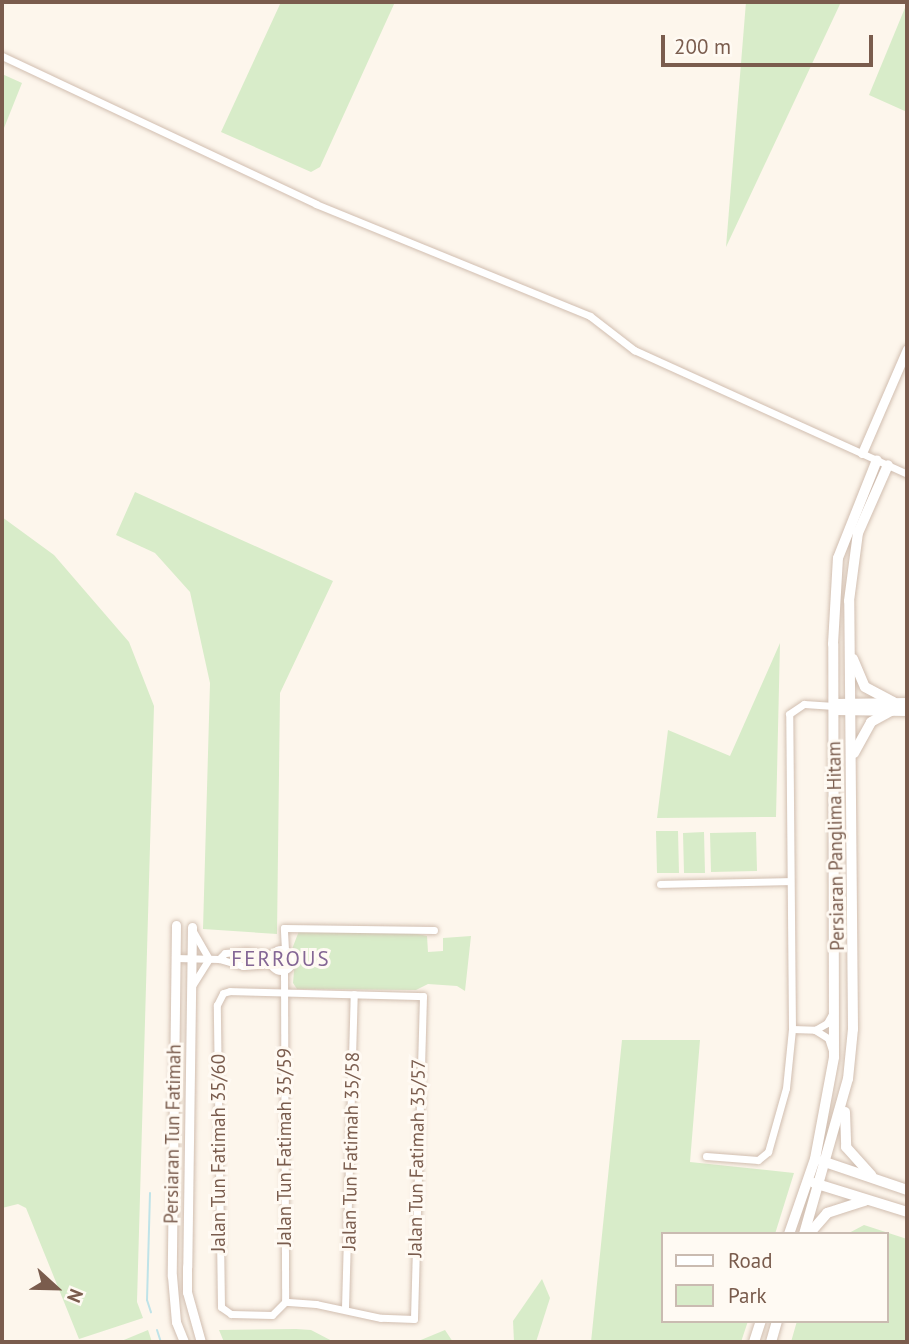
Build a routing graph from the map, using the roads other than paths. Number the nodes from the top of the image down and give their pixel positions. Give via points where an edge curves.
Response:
1 (2, 56) edge
2 (907, 349) edge
3 (862, 453) junction
4 (877, 460) junction
5 (888, 465) junction
6 (907, 474) edge
7 (850, 645) junction
8 (907, 702) edge
9 (834, 706) junction
10 (850, 707) junction
11 (892, 707) junction
12 (907, 711) edge
13 (851, 766) junction
14 (790, 881) junction
15 (660, 884) dead end
16 (176, 925) dead end
17 (192, 927) joint
18 (434, 930) dead end
19 (285, 950) junction
20 (272, 954) junction
21 (176, 958) junction
22 (191, 958) junction
23 (209, 958) junction
24 (219, 959) junction
25 (271, 964) junction
26 (284, 970) junction
27 (191, 989) junction
28 (285, 992) junction
29 (354, 994) junction
30 (837, 1000) junction
31 (792, 1029) junction
32 (815, 1030) junction
33 (834, 1057) junction
34 (846, 1095) junction
35 (706, 1156) dead end
36 (815, 1159) junction
37 (826, 1163) junction
38 (807, 1180) junction
39 (877, 1180) junction
40 (820, 1184) junction
41 (907, 1190) edge
42 (869, 1200) junction
43 (907, 1212) edge
44 (790, 1232) edge
45 (807, 1232) edge
46 (808, 1232) edge
47 (285, 1302) junction
48 (345, 1308) junction
49 (760, 1323) edge
50 (776, 1323) edge
51 (184, 1342) edge
52 (201, 1342) edge
53 (754, 1342) edge
54 (771, 1342) edge

1 - 3 street via 316,204 590,316 634,350
2 - 3 street
3 - 4 street
4 - 5 street
4 - 9 main road, Persiaran Panglima Hitam via 838,558
5 - 6 street
5 - 7 main road, Persiaran Panglima Hitam via 853,555
7 - 10 main road, Persiaran Panglima Hitam
7 - 11 main road via 865,687
8 - 11 street
9 - 10 street
9 - 14 street via 804,704 789,715
9 - 30 main road, Persiaran Panglima Hitam
10 - 11 street
10 - 13 main road, Persiaran Panglima Hitam
11 - 12 street
11 - 13 main road via 858,738
13 - 34 main road, Persiaran Panglima Hitam via 853,1029
14 - 15 street
14 - 31 street
16 - 21 street, Persiaran Tun Fatimah
17 - 22 street, Persiaran Tun Fatimah
17 - 23 street
18 - 19 street via 284,928
19 - 20 street
19 - 26 street, Jalan Tun Fatimah 35/59 via 292,960
20 - 24 street via 246,951 225,953
20 - 25 street
21 - 22 street
21 - 51 street, Persiaran Tun Fatimah via 172,1276 176,1322
22 - 23 street
22 - 27 street, Persiaran Tun Fatimah
23 - 24 street
23 - 27 street
24 - 25 street via 243,966
25 - 26 street
26 - 28 street, Jalan Tun Fatimah 35/59
27 - 52 street, Persiaran Tun Fatimah via 187,1292
28 - 29 street
28 - 47 street, Jalan Tun Fatimah 35/59
28 - 47 street, Jalan Tun Fatimah 35/60 via 230,991 218,999 220,1307 231,1314 272,1315
29 - 48 street, Jalan Tun Fatimah 35/58
29 - 48 street, Jalan Tun Fatimah 35/57 via 423,996 414,1319 381,1318
30 - 32 street via 827,1023
30 - 33 main road, Persiaran Panglima Hitam
31 - 32 street
31 - 35 street via 786,1088 768,1152 758,1160
32 - 33 street via 828,1038
33 - 36 main road, Persiaran Panglima Hitam
34 - 37 main road, Persiaran Panglima Hitam
34 - 39 main road via 846,1147
36 - 37 main road
36 - 38 main road, Persiaran Panglima Hitam
37 - 39 main road
37 - 40 main road, Persiaran Panglima Hitam
38 - 40 main road
38 - 44 main road, Persiaran Panglima Hitam
39 - 41 main road
40 - 42 main road
40 - 45 main road
42 - 43 main road
42 - 46 main road via 827,1213
47 - 48 street
49 - 53 main road
50 - 54 main road

